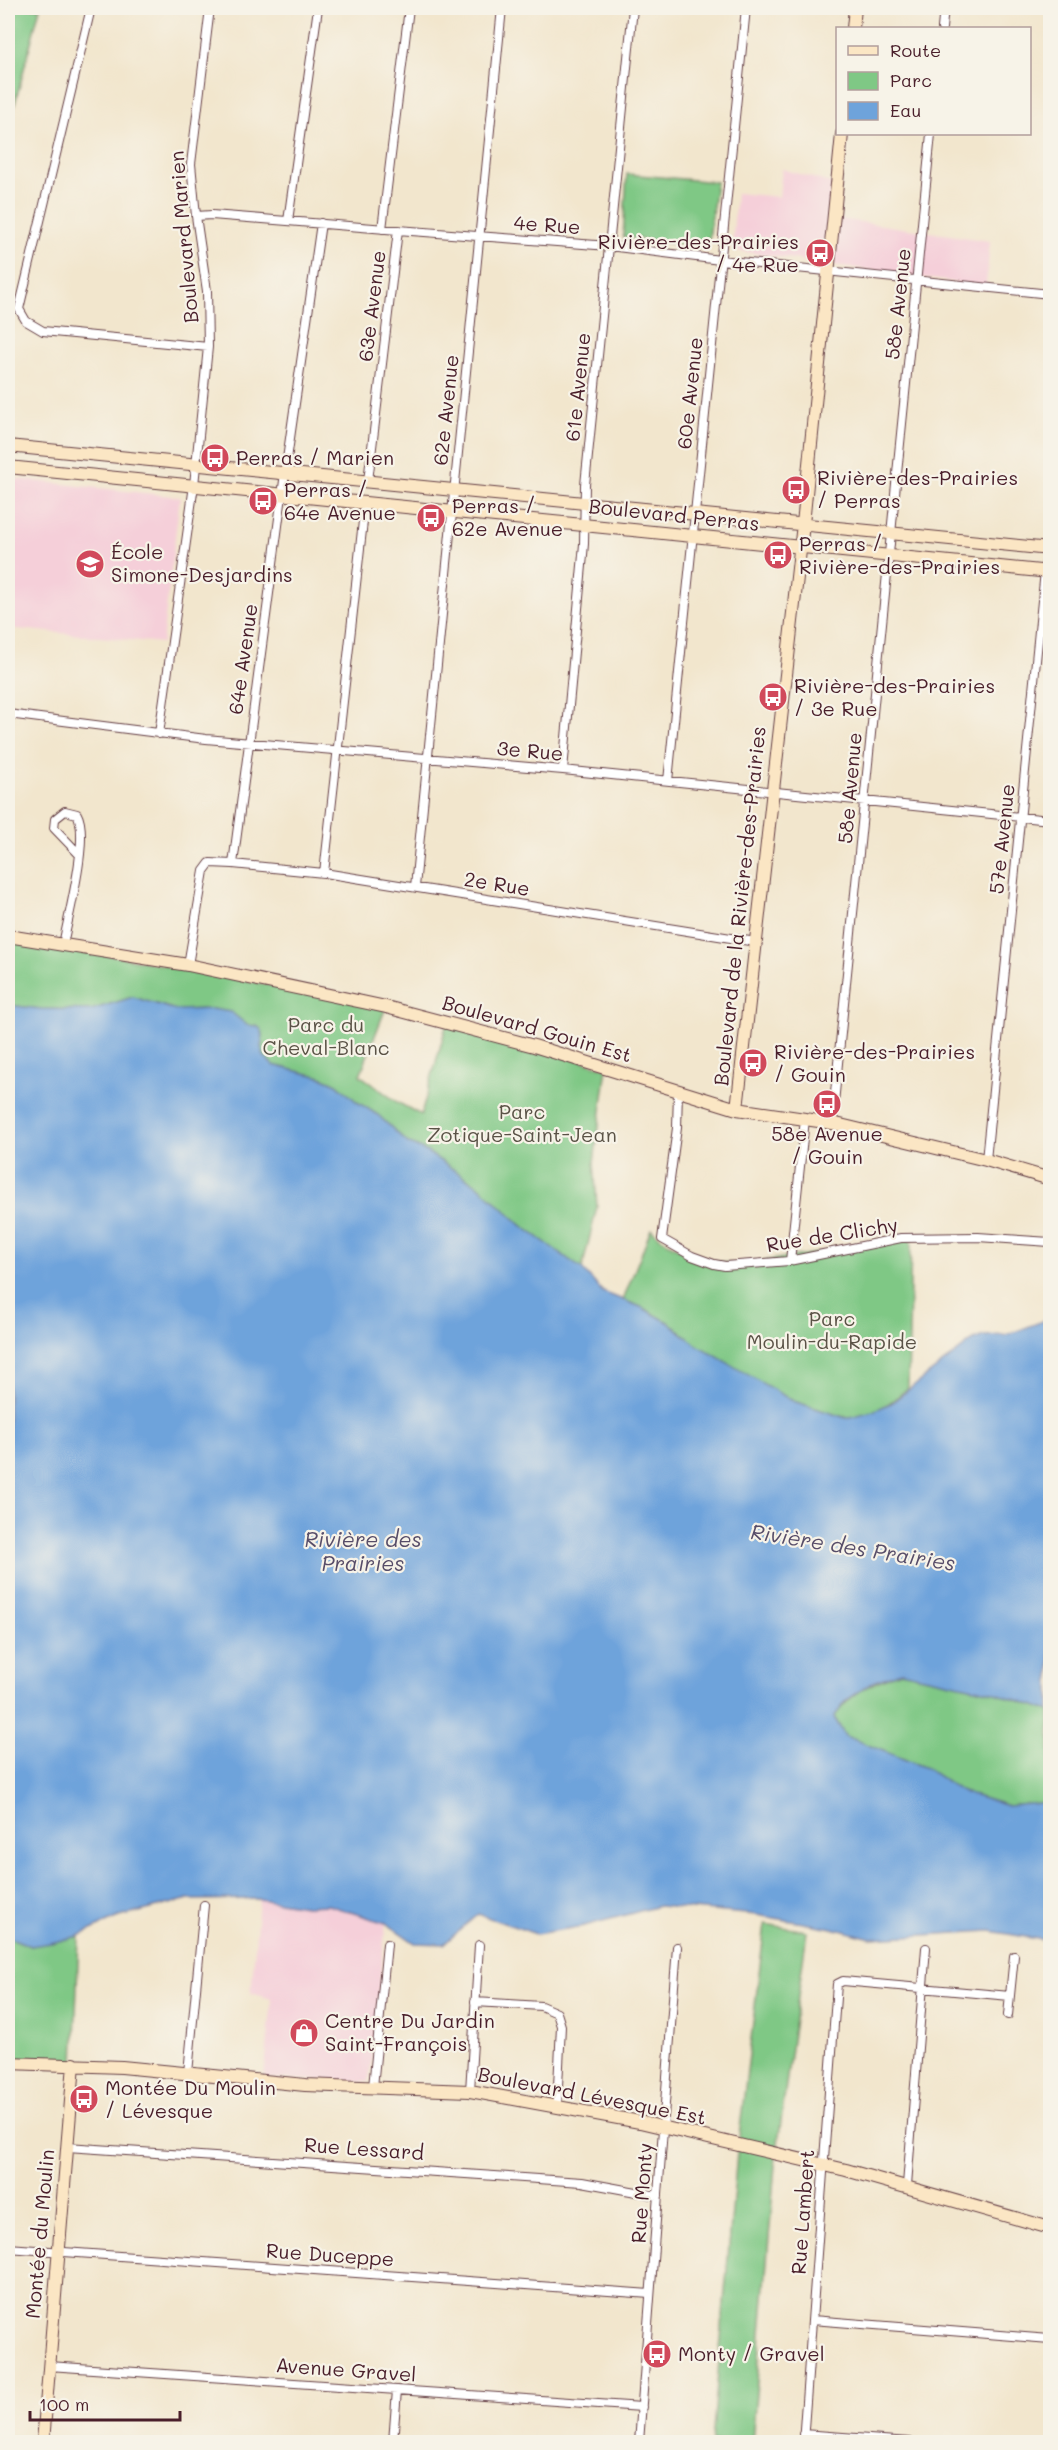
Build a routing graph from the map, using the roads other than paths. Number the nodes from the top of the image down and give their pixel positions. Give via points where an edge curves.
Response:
1 (91, 8) edge
2 (210, 8) edge
3 (318, 8) edge
4 (409, 8) edge
5 (502, 8) edge
6 (633, 8) edge
7 (746, 8) edge
8 (855, 8) edge
9 (944, 8) edge
10 (853, 27) edge
11 (942, 27) edge
12 (842, 135) edge
13 (931, 135) edge
14 (196, 216) junction
15 (288, 221) junction
16 (321, 224) junction
17 (382, 228) junction
18 (398, 230) junction
19 (480, 236) junction
20 (609, 246) junction
21 (720, 260) junction
22 (829, 271) junction
23 (916, 280) junction
24 (1050, 294) edge
25 (208, 348) junction
26 (8, 446) edge
27 (196, 464) junction
28 (8, 467) edge
29 (285, 473) junction
30 (368, 481) junction
31 (194, 485) junction
32 (454, 490) junction
33 (282, 495) junction
34 (365, 503) junction
35 (584, 503) junction
36 (452, 512) junction
37 (694, 514) junction
38 (1050, 521) edge
39 (803, 524) junction
40 (584, 525) junction
41 (891, 534) junction
42 (692, 536) junction
43 (800, 547) junction
44 (1049, 549) edge
45 (889, 555) junction
46 (1048, 571) edge
47 (8, 714) edge
48 (159, 734) junction
49 (249, 742) junction
50 (336, 750) junction
51 (428, 758) junction
52 (563, 770) junction
53 (668, 781) junction
54 (772, 793) junction
55 (865, 802) junction
56 (1021, 818) junction
57 (1050, 820) edge
58 (79, 854) junction
59 (233, 864) junction
60 (324, 873) junction
61 (415, 887) junction
62 (8, 936) edge
63 (756, 942) junction
64 (63, 945) junction
65 (189, 965) junction
66 (678, 1091) junction
67 (737, 1109) junction
68 (805, 1119) junction
69 (832, 1123) junction
70 (986, 1160) junction
71 (1050, 1179) edge
72 (1050, 1242) edge
73 (790, 1261) junction
74 (204, 1905) dead end
75 (387, 1944) dead end
76 (479, 1945) dead end
77 (677, 1947) dead end
78 (926, 1948) dead end
79 (1014, 1956) dead end
80 (922, 1988) junction
81 (1010, 1996) junction
82 (475, 2002) junction
83 (1008, 2015) dead end
84 (8, 2063) edge
85 (74, 2064) junction
86 (188, 2073) junction
87 (373, 2087) junction
88 (470, 2091) junction
89 (557, 2106) junction
90 (663, 2129) junction
91 (67, 2147) junction
92 (823, 2165) junction
93 (907, 2186) junction
94 (658, 2196) junction
95 (1050, 2228) edge
96 (8, 2248) edge
97 (58, 2252) junction
98 (650, 2294) junction
99 (812, 2320) junction
100 (1050, 2339) edge
101 (49, 2366) junction
102 (397, 2390) junction
103 (642, 2407) junction
104 (803, 2438) edge
105 (43, 2442) edge
106 (393, 2442) edge
107 (639, 2442) edge
108 (909, 2442) edge

1 - 25 street via 19,309 26,321 43,331
2 - 14 street, Boulevard Marien via 192,145
3 - 15 street
4 - 17 street, 63e Avenue
5 - 19 street, 62e Avenue
6 - 20 street, 61e Avenue
7 - 21 street, 60e Avenue
8 - 10 street
9 - 11 street
12 - 22 street, Boulevard de la Rivière-des-Prairies
13 - 23 street, 58e Avenue
14 - 15 street
14 - 25 street, Boulevard Marien via 207,291
15 - 16 street
16 - 17 street
16 - 29 street, 64e Avenue
17 - 18 street, 63e Avenue
18 - 19 street, 4e Rue
18 - 30 street, 63e Avenue
19 - 20 street, 4e Rue
19 - 32 street, 62e Avenue
20 - 21 street, 4e Rue
20 - 35 street, 61e Avenue
21 - 22 street, 4e Rue
21 - 37 street, 60e Avenue
22 - 23 street, 4e Rue
22 - 39 street, Boulevard de la Rivière-des-Prairies
23 - 24 street, 4e Rue
23 - 41 street, 58e Avenue
25 - 27 street, Boulevard Marien
26 - 27 street, Boulevard Perras
27 - 29 street, Boulevard Perras
27 - 31 street, Boulevard Marien
28 - 31 street, Boulevard Perras
29 - 30 street, Boulevard Perras
29 - 33 street, 64e Avenue
30 - 32 street, Boulevard Perras
31 - 33 street, Boulevard Perras
31 - 48 street, Boulevard Marien
32 - 35 street, Boulevard Perras
32 - 36 street, 62e Avenue
33 - 34 street, Boulevard Perras
33 - 49 street, 64e Avenue
34 - 36 street, Boulevard Perras
34 - 50 street
35 - 37 street, Boulevard Perras
35 - 40 street, 61e Avenue
36 - 40 street, Boulevard Perras
36 - 51 street, 62e Avenue
37 - 39 street, Boulevard Perras
37 - 42 street, 60e Avenue
38 - 44 street, 57e Avenue
39 - 41 street, Boulevard Perras
39 - 43 street, Boulevard de la Rivière-des-Prairies
40 - 42 street, Boulevard Perras
40 - 52 street, 61e Avenue
41 - 44 street, Boulevard Perras
41 - 45 street, 58e Avenue
42 - 43 street, Boulevard Perras
42 - 53 street, 60e Avenue
43 - 45 street, Boulevard Perras
43 - 54 street, Boulevard de la Rivière-des-Prairies
44 - 46 street, 57e Avenue
45 - 46 street, Boulevard Perras
45 - 55 street, 58e Avenue
46 - 56 street, 57e Avenue
47 - 48 street, 3e Rue
48 - 49 street, 3e Rue
49 - 50 street, 3e Rue
49 - 59 street, 64e Avenue
50 - 51 street, 3e Rue
50 - 60 street
51 - 52 street, 3e Rue
51 - 61 street, 62e Avenue
52 - 53 street, 3e Rue
53 - 54 street, 3e Rue
54 - 55 street, 3e Rue
54 - 63 street, Boulevard de la Rivière-des-Prairies
55 - 56 street, 3e Rue
55 - 69 street, 58e Avenue
56 - 57 street, 3e Rue
56 - 70 street, 57e Avenue
58 - 58 street via 82,826 73,812 65,812 55,819 54,828
58 - 64 street
59 - 60 street, 2e Rue
59 - 65 street via 210,863 204,871
60 - 61 street, 2e Rue
61 - 63 street, 2e Rue
62 - 64 street, Boulevard Gouin Est
63 - 67 street, Boulevard de la Rivière-des-Prairies
64 - 65 street, Boulevard Gouin Est
65 - 66 street, Boulevard Gouin Est via 386,1006
66 - 67 street, Boulevard Gouin Est
66 - 73 street, Rue de Clichy via 662,1239 714,1264
67 - 68 street, Boulevard Gouin Est
68 - 69 street, Boulevard Gouin Est
68 - 73 street
69 - 70 street, Boulevard Gouin Est
70 - 71 street, Boulevard Gouin Est
72 - 73 street, Rue de Clichy via 978,1237 901,1239
74 - 86 street
75 - 87 street
76 - 82 street
77 - 90 street, Rue Monty
78 - 80 street
79 - 81 street
80 - 81 street
80 - 92 street, Rue Lambert via 843,1981 837,1984
80 - 93 street
81 - 83 street
82 - 88 street
82 - 89 street via 541,2006 557,2013 561,2026
84 - 85 street, Boulevard Lévesque Est
85 - 86 street, Boulevard Lévesque Est
85 - 91 street, Montée du Moulin
86 - 87 street, Boulevard Lévesque Est via 305,2085
87 - 88 street, Boulevard Lévesque Est
88 - 89 street, Boulevard Lévesque Est
89 - 90 street, Boulevard Lévesque Est
90 - 92 street, Boulevard Lévesque Est
90 - 94 street, Rue Monty
91 - 94 street, Rue Lessard via 582,2182
91 - 97 street, Montée du Moulin
92 - 93 street, Boulevard Lévesque Est
92 - 99 street, Rue Lambert
93 - 95 street, Boulevard Lévesque Est
94 - 98 street, Rue Monty
96 - 97 street, Rue Duceppe
97 - 98 street, Rue Duceppe
97 - 101 street, Montée du Moulin
98 - 103 street, Rue Monty
99 - 100 street
99 - 104 street, Rue Lambert
101 - 102 street, Avenue Gravel
101 - 105 street, Montée du Moulin
102 - 103 street, Avenue Gravel
102 - 106 street
103 - 107 street, Rue Monty
104 - 108 street

